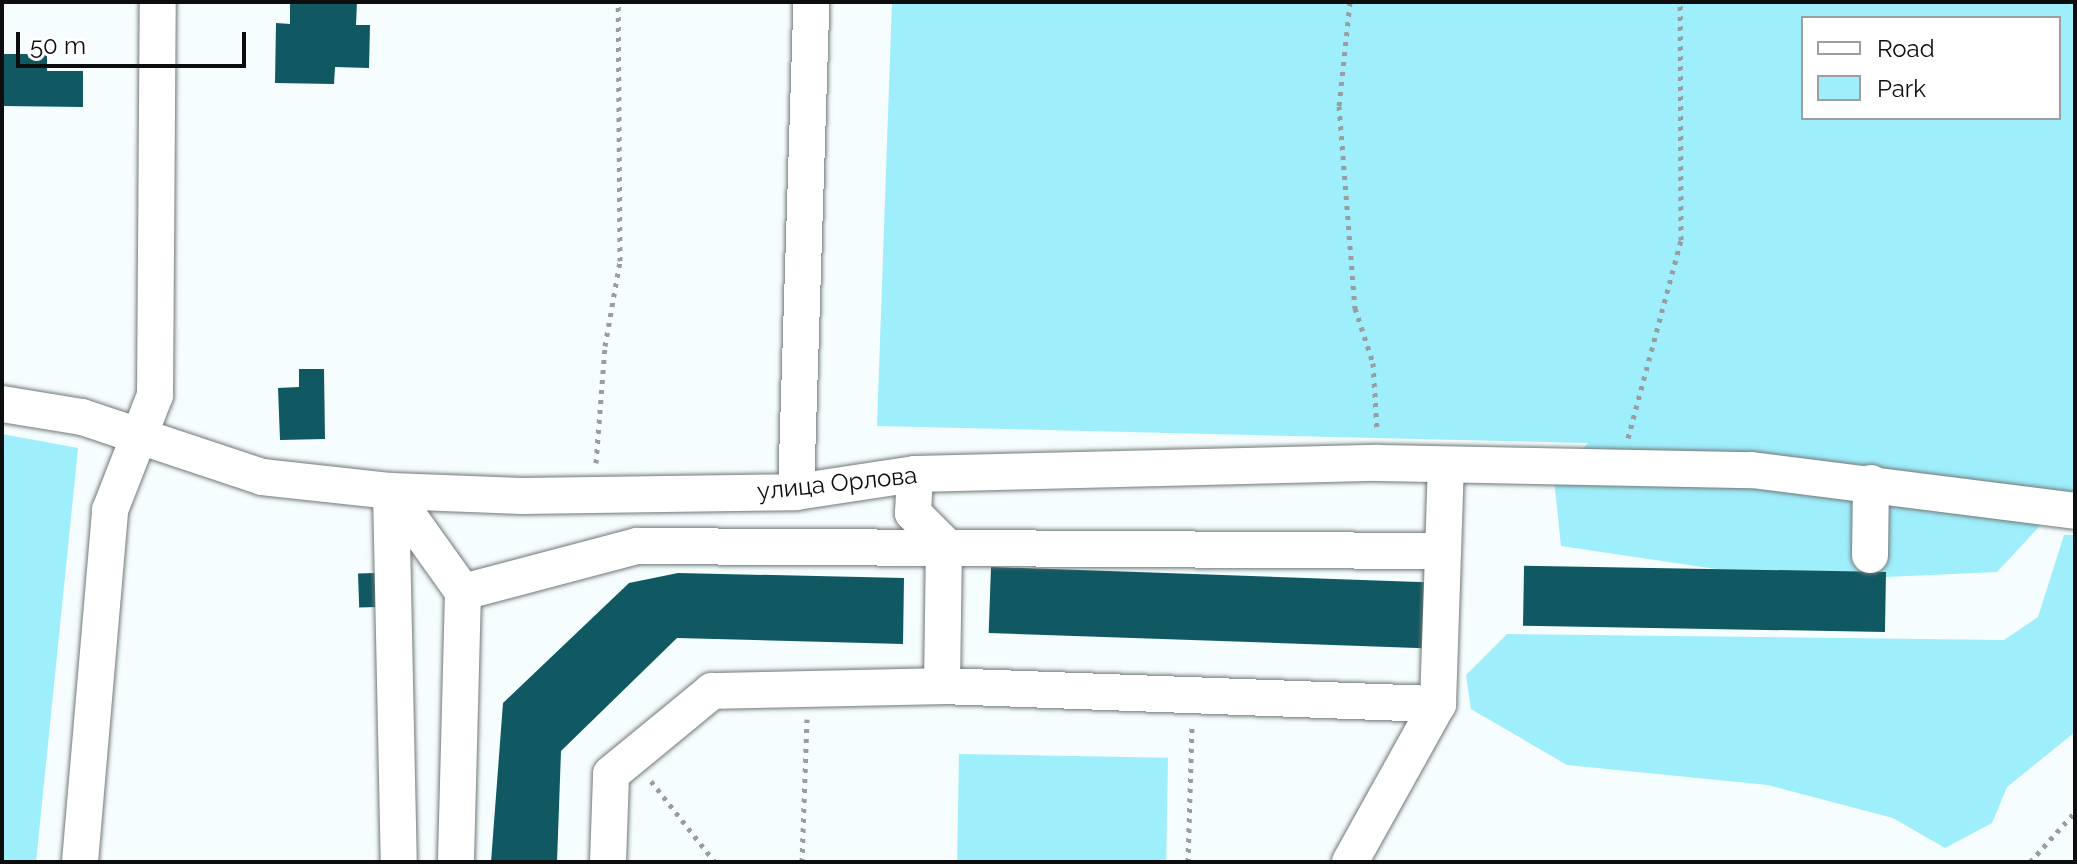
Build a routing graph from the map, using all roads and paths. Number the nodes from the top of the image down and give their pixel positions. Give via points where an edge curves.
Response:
1 (158, 2) edge
2 (618, 2) edge
3 (811, 2) edge
4 (1350, 2) edge
5 (1680, 2) edge
6 (2, 404) edge
7 (139, 436) junction
8 (1378, 463) junction
9 (1446, 465) junction
10 (1620, 468) junction
11 (915, 474) junction
12 (1871, 483) junction
13 (391, 491) junction
14 (796, 492) junction
15 (593, 494) junction
16 (2075, 511) edge
17 (944, 544) junction
18 (1443, 551) junction
19 (1870, 555) dead end
20 (463, 592) junction
21 (942, 686) junction
22 (808, 689) junction
23 (1192, 695) junction
24 (1438, 704) junction
25 (632, 757) junction
26 (2075, 812) edge
27 (80, 862) edge
28 (399, 862) edge
29 (456, 862) edge
30 (608, 862) edge
31 (715, 862) edge
32 (802, 862) edge
33 (1188, 862) edge
34 (1350, 862) edge
35 (2030, 862) edge

1 - 7 street via 155,395
2 - 15 path via 620,261 605,346
3 - 14 street
4 - 8 path via 1339,106 1355,308 1373,363
5 - 10 path via 1681,240
6 - 7 street, улица Орлова via 82,417
7 - 13 street, улица Орлова via 262,477
7 - 27 street via 110,510
8 - 9 street, улица Орлова
8 - 11 street, улица Орлова
9 - 10 street, улица Орлова
9 - 18 street
10 - 12 street, улица Орлова via 1752,470
11 - 14 street, улица Орлова
11 - 17 street via 913,513
12 - 16 street, улица Орлова
12 - 19 street
13 - 15 street, улица Орлова
13 - 20 street
13 - 28 street
14 - 15 street, улица Орлова
17 - 18 street
17 - 20 street via 637,546
17 - 21 street
18 - 24 street
20 - 29 street
21 - 22 street
21 - 23 street
22 - 25 street via 712,691
22 - 32 path
23 - 24 street
23 - 33 path
24 - 34 street
25 - 30 street via 611,774
25 - 31 path
26 - 35 path

